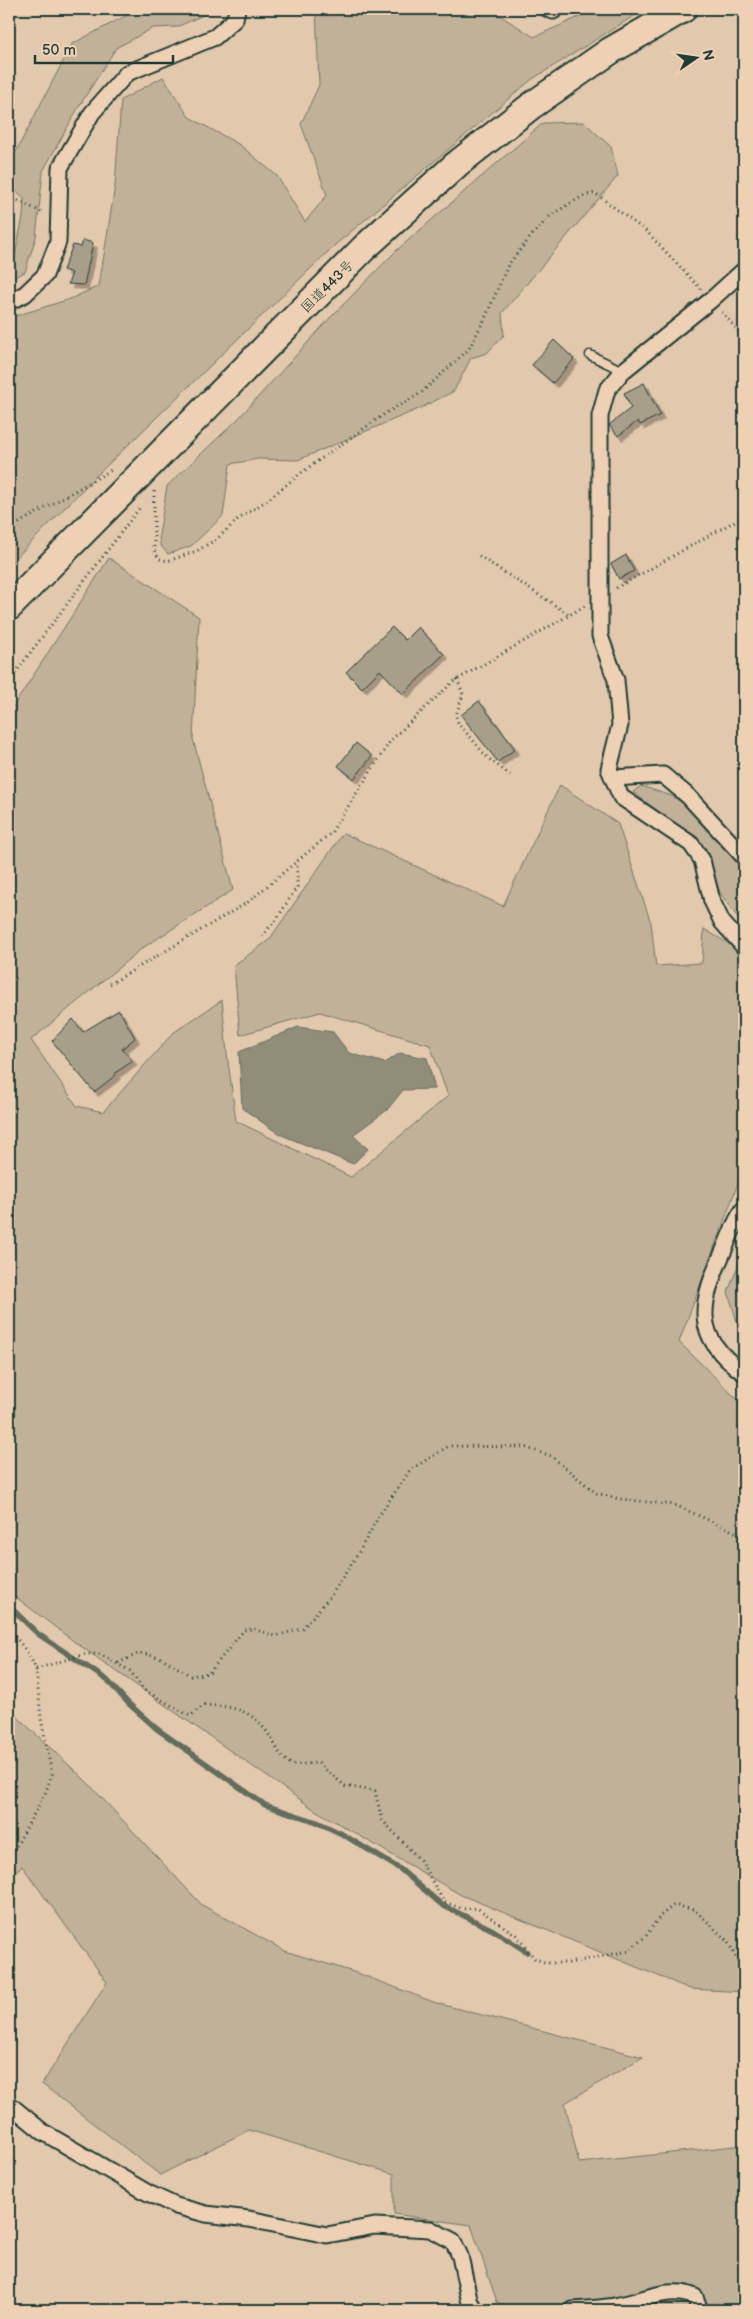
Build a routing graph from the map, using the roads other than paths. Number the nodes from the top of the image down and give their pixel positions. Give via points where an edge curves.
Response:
1 (237, 9) edge
2 (548, 9) edge
3 (556, 9) edge
4 (683, 9) edge
5 (744, 270) edge
6 (9, 302) edge
7 (590, 355) dead end
8 (623, 371) junction
9 (9, 607) edge
10 (612, 778) junction
11 (744, 857) edge
12 (744, 948) edge
13 (744, 1209) edge
14 (744, 1373) edge
15 (9, 2104) edge
16 (476, 2310) edge
17 (572, 2310) edge
18 (700, 2310) edge

1 - 6 street via 235,19 215,37 127,73 92,113 60,168 58,242 45,275 25,294
2 - 3 street
4 - 9 highway, 国道443号 via 610,51 531,106 457,164 364,248
5 - 8 street
7 - 8 lane
8 - 10 street via 607,390 600,416 600,636 616,680 620,724 609,769
10 - 11 street via 663,775 688,796
10 - 12 street via 621,797 691,844 702,860 712,901 722,922
13 - 14 street via 716,1267 704,1303 704,1319 710,1338 720,1354
15 - 16 street via 43,2132 176,2206 327,2235 375,2226 430,2229 453,2241 460,2256 470,2303
17 - 18 street via 621,2305 662,2294 686,2292 695,2297

